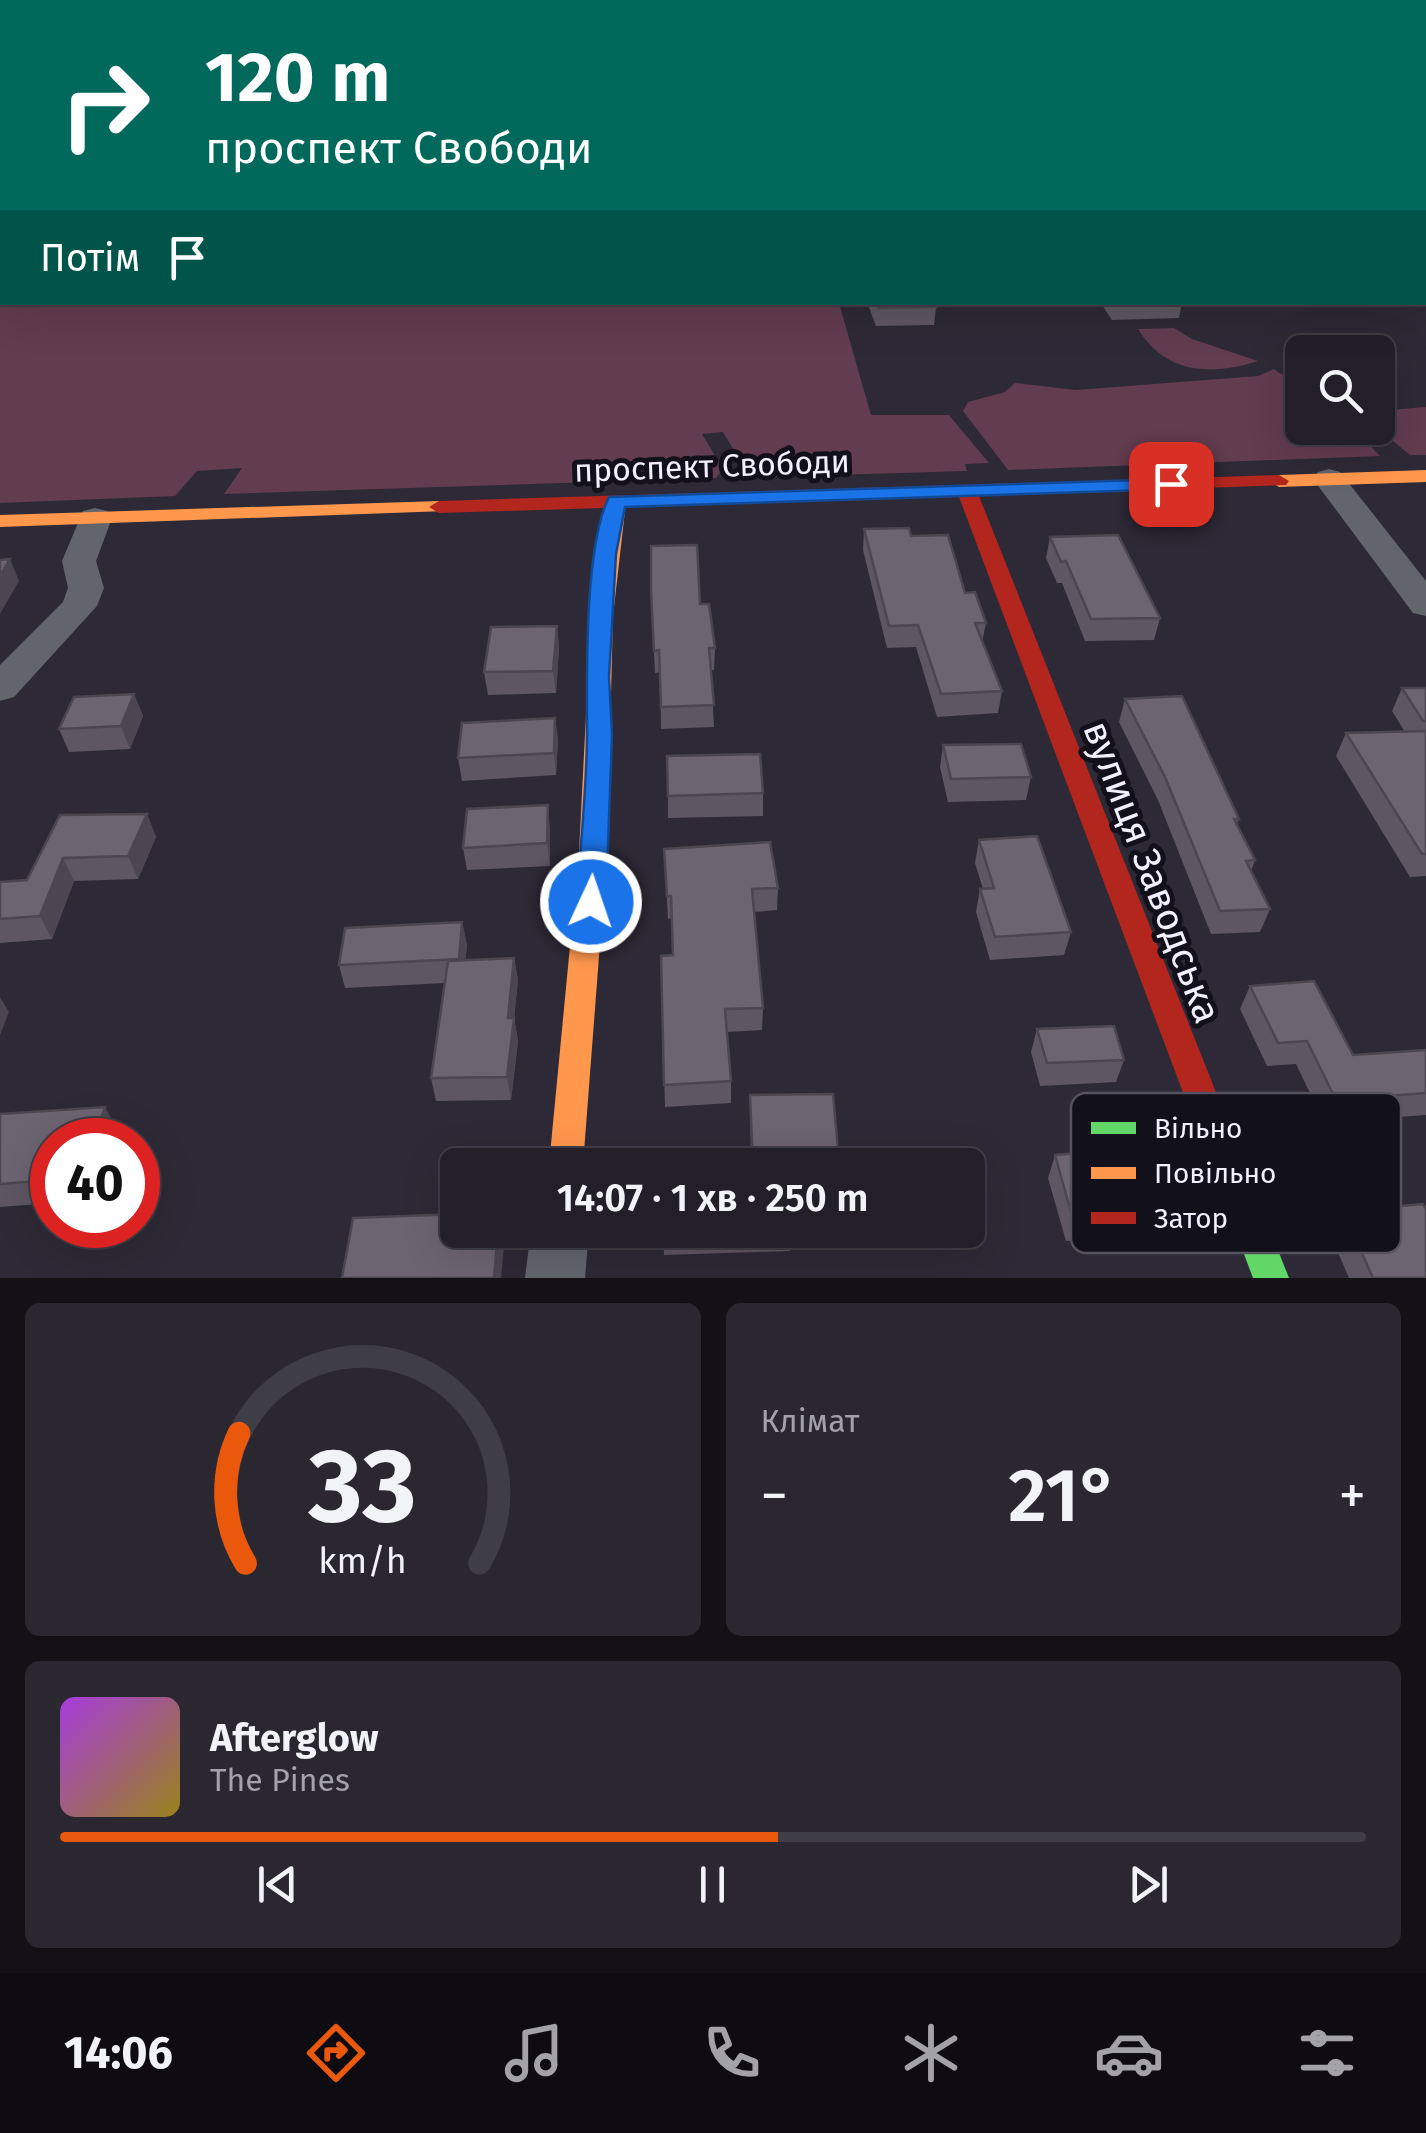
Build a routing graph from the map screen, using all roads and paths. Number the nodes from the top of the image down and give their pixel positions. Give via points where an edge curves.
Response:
1 (1426, 476) edge
2 (1330, 479) junction
3 (967, 491) junction
4 (616, 502) junction
5 (95, 518) junction
6 (0, 521) edge
7 (1426, 606) edge
8 (0, 688) edge
9 (1200, 1093) edge
10 (568, 1148) edge
11 (558, 1248) edge
12 (1261, 1253) edge
13 (555, 1278) edge
14 (1271, 1278) edge

1 - 2 street, проспект Свободи
2 - 3 street, проспект Свободи
2 - 7 street
3 - 4 street, проспект Свободи
3 - 9 street, вулиця Заводська
4 - 5 street, проспект Свободи
4 - 10 street via 597,677 590,936
5 - 6 street, проспект Свободи
5 - 8 street via 79,560 86,588 79,606
11 - 13 street
12 - 14 street, вулиця Заводська

